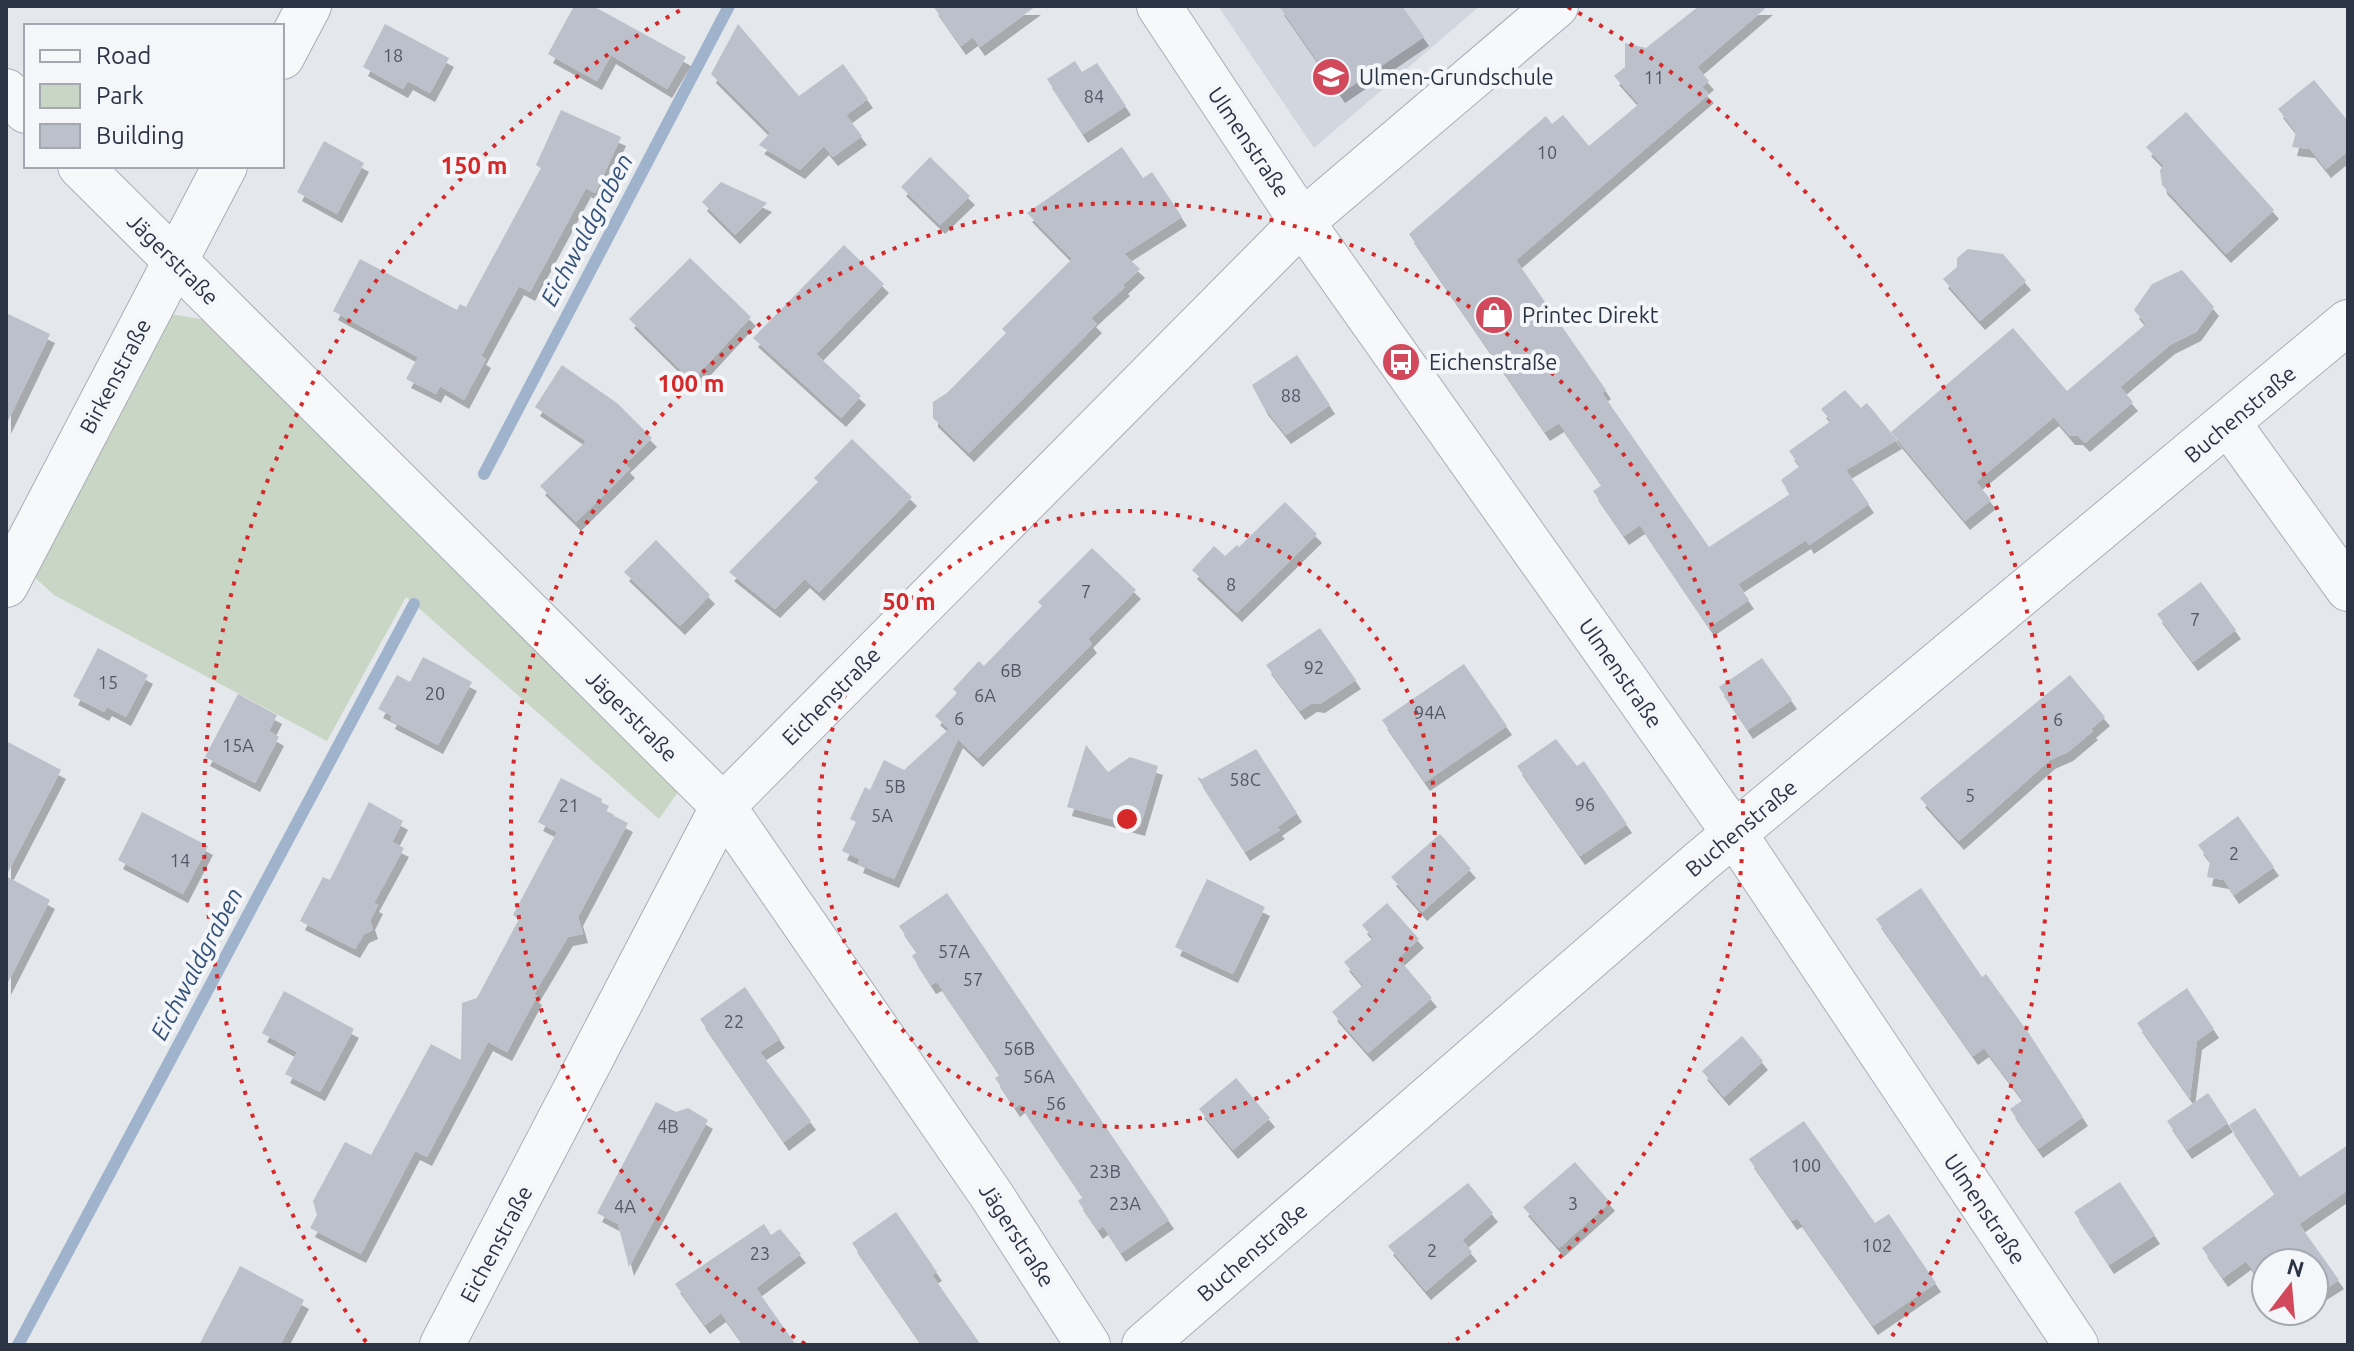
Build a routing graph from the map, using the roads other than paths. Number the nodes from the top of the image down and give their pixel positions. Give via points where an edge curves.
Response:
1 (309, 6) edge
2 (1159, 6) edge
3 (1556, 6) edge
4 (284, 53) edge
5 (6, 91) edge
6 (24, 109) edge
7 (82, 168) edge
8 (224, 168) edge
9 (1302, 222) junction
10 (175, 262) junction
11 (2348, 322) edge
12 (2229, 424) junction
13 (6, 585) edge
14 (2348, 589) edge
15 (723, 806) junction
16 (1734, 833) junction
17 (442, 1345) edge
18 (1088, 1345) edge
19 (1144, 1345) edge
20 (2076, 1345) edge

1 - 4 street
2 - 9 street, Ulmenstraße
3 - 9 street, Eichenstraße
5 - 6 street
7 - 10 street, Jägerstraße
8 - 10 street, Birkenstraße
9 - 15 street, Eichenstraße
9 - 16 street, Ulmenstraße
10 - 13 street, Birkenstraße
10 - 15 street, Jägerstraße
11 - 12 street, Buchenstraße
12 - 14 street
12 - 16 street, Buchenstraße
15 - 17 street, Eichenstraße
15 - 18 street, Jägerstraße via 992,1196
16 - 19 street, Buchenstraße
16 - 20 street, Ulmenstraße

